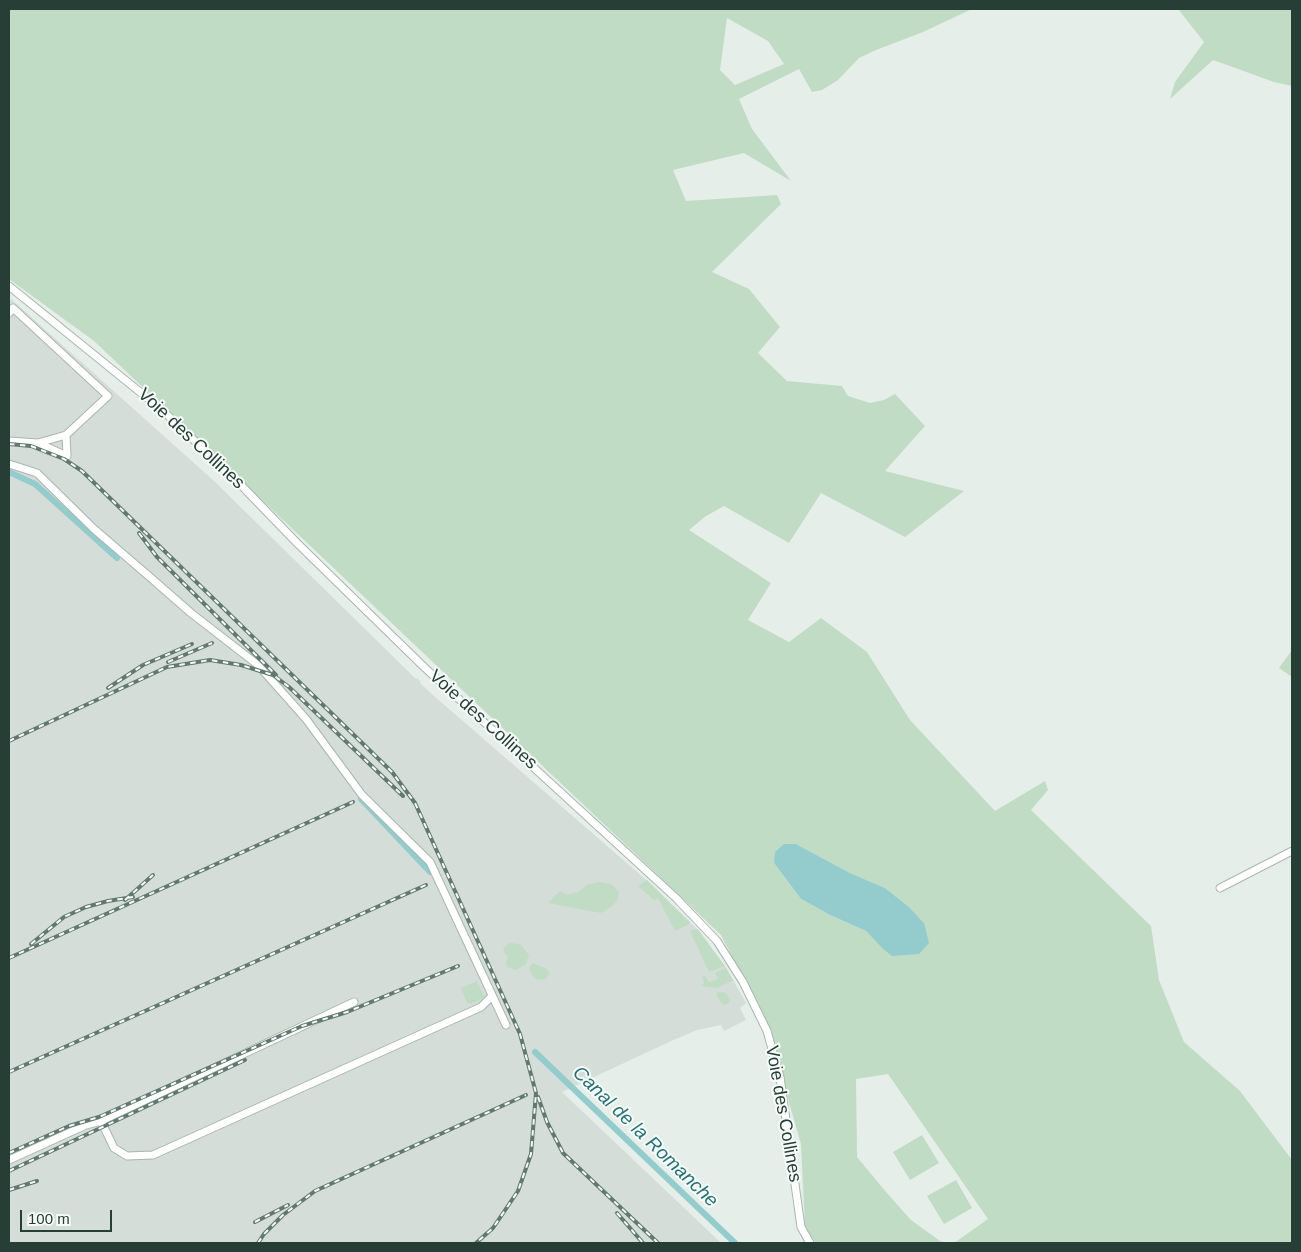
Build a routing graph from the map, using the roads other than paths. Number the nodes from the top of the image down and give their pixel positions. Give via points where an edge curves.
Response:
1 (9, 286) edge
2 (9, 313) edge
3 (66, 435) junction
4 (9, 441) edge
5 (38, 443) junction
6 (9, 464) edge
7 (1292, 852) edge
8 (1220, 888) dead end
9 (492, 996) junction
10 (354, 1002) dead end
11 (506, 1025) dead end
12 (102, 1121) junction
13 (9, 1160) edge
14 (810, 1243) edge

1 - 14 street, Voie des Collines via 161,409 424,667 676,898 717,941 743,982 767,1030 780,1077 801,1227
2 - 3 street via 13,308 108,396
3 - 5 street
3 - 5 street via 67,456
4 - 5 street
6 - 9 street via 38,473 94,529 258,665 306,719 362,795 430,862
7 - 8 street
9 - 11 street
9 - 12 street via 482,1007 152,1155 127,1156 114,1148
10 - 12 street
12 - 13 street

